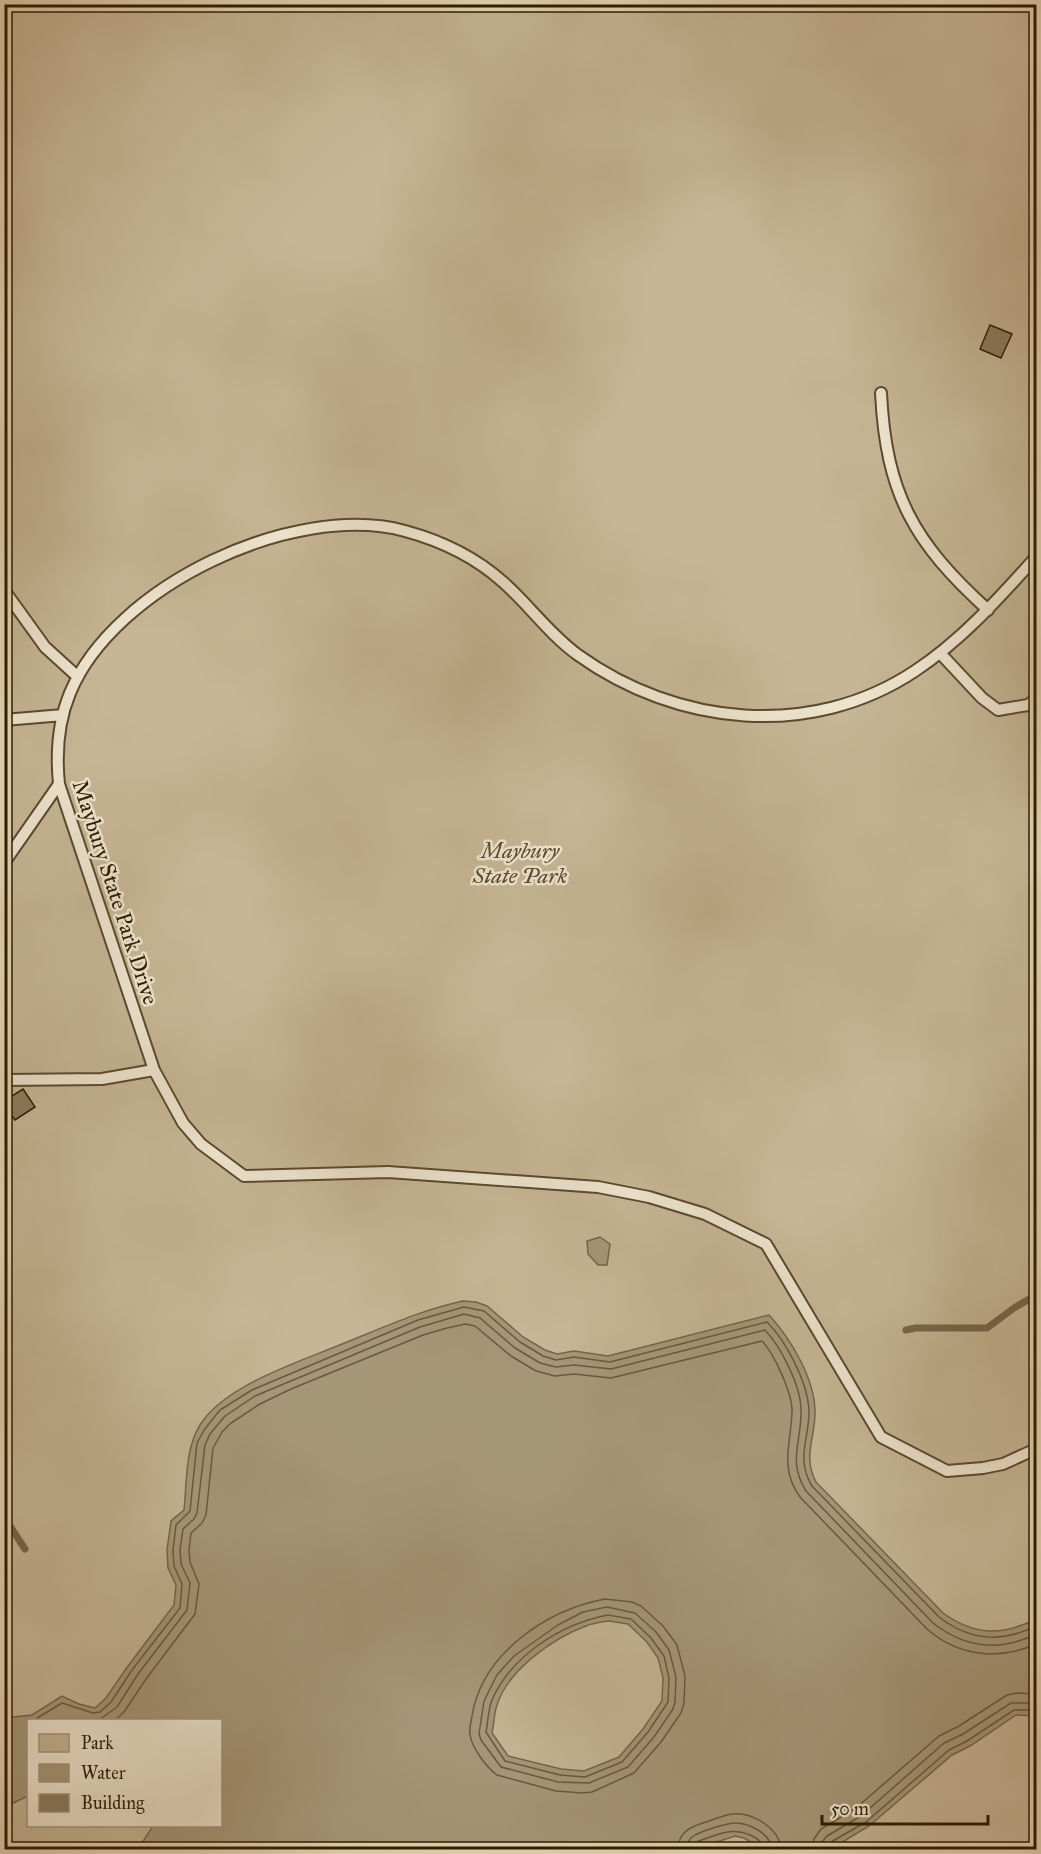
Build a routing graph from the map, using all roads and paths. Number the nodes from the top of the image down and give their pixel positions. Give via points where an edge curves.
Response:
1 (881, 393) dead end
2 (1036, 557) edge
3 (4, 590) edge
4 (988, 610) junction
5 (940, 653) junction
6 (78, 677) junction
7 (1036, 699) edge
8 (63, 715) junction
9 (4, 720) edge
10 (59, 784) junction
11 (4, 864) edge
12 (154, 1071) junction
13 (4, 1080) edge
14 (1036, 1449) edge

1 - 4 lane via 889,464 904,506 930,549
2 - 4 lane, Maybury State Park Drive
3 - 6 lane via 45,647
4 - 5 lane, Maybury State Park Drive
5 - 6 lane, Maybury State Park Drive via 890,686 839,705 795,715 748,717 704,711 653,696 608,675 576,654 540,622 504,582 456,549 400,530 345,526 270,539 174,581 134,609
5 - 7 lane via 982,699 998,710 1029,705
6 - 8 lane, Maybury State Park Drive
8 - 9 lane
8 - 10 lane, Maybury State Park Drive via 57,760
10 - 11 lane
10 - 12 lane, Maybury State Park Drive
12 - 13 lane via 102,1079
12 - 14 lane, Maybury State Park Drive via 183,1123 201,1144 244,1176 388,1172 598,1187 705,1214 766,1244 881,1437 947,1471 1003,1464

